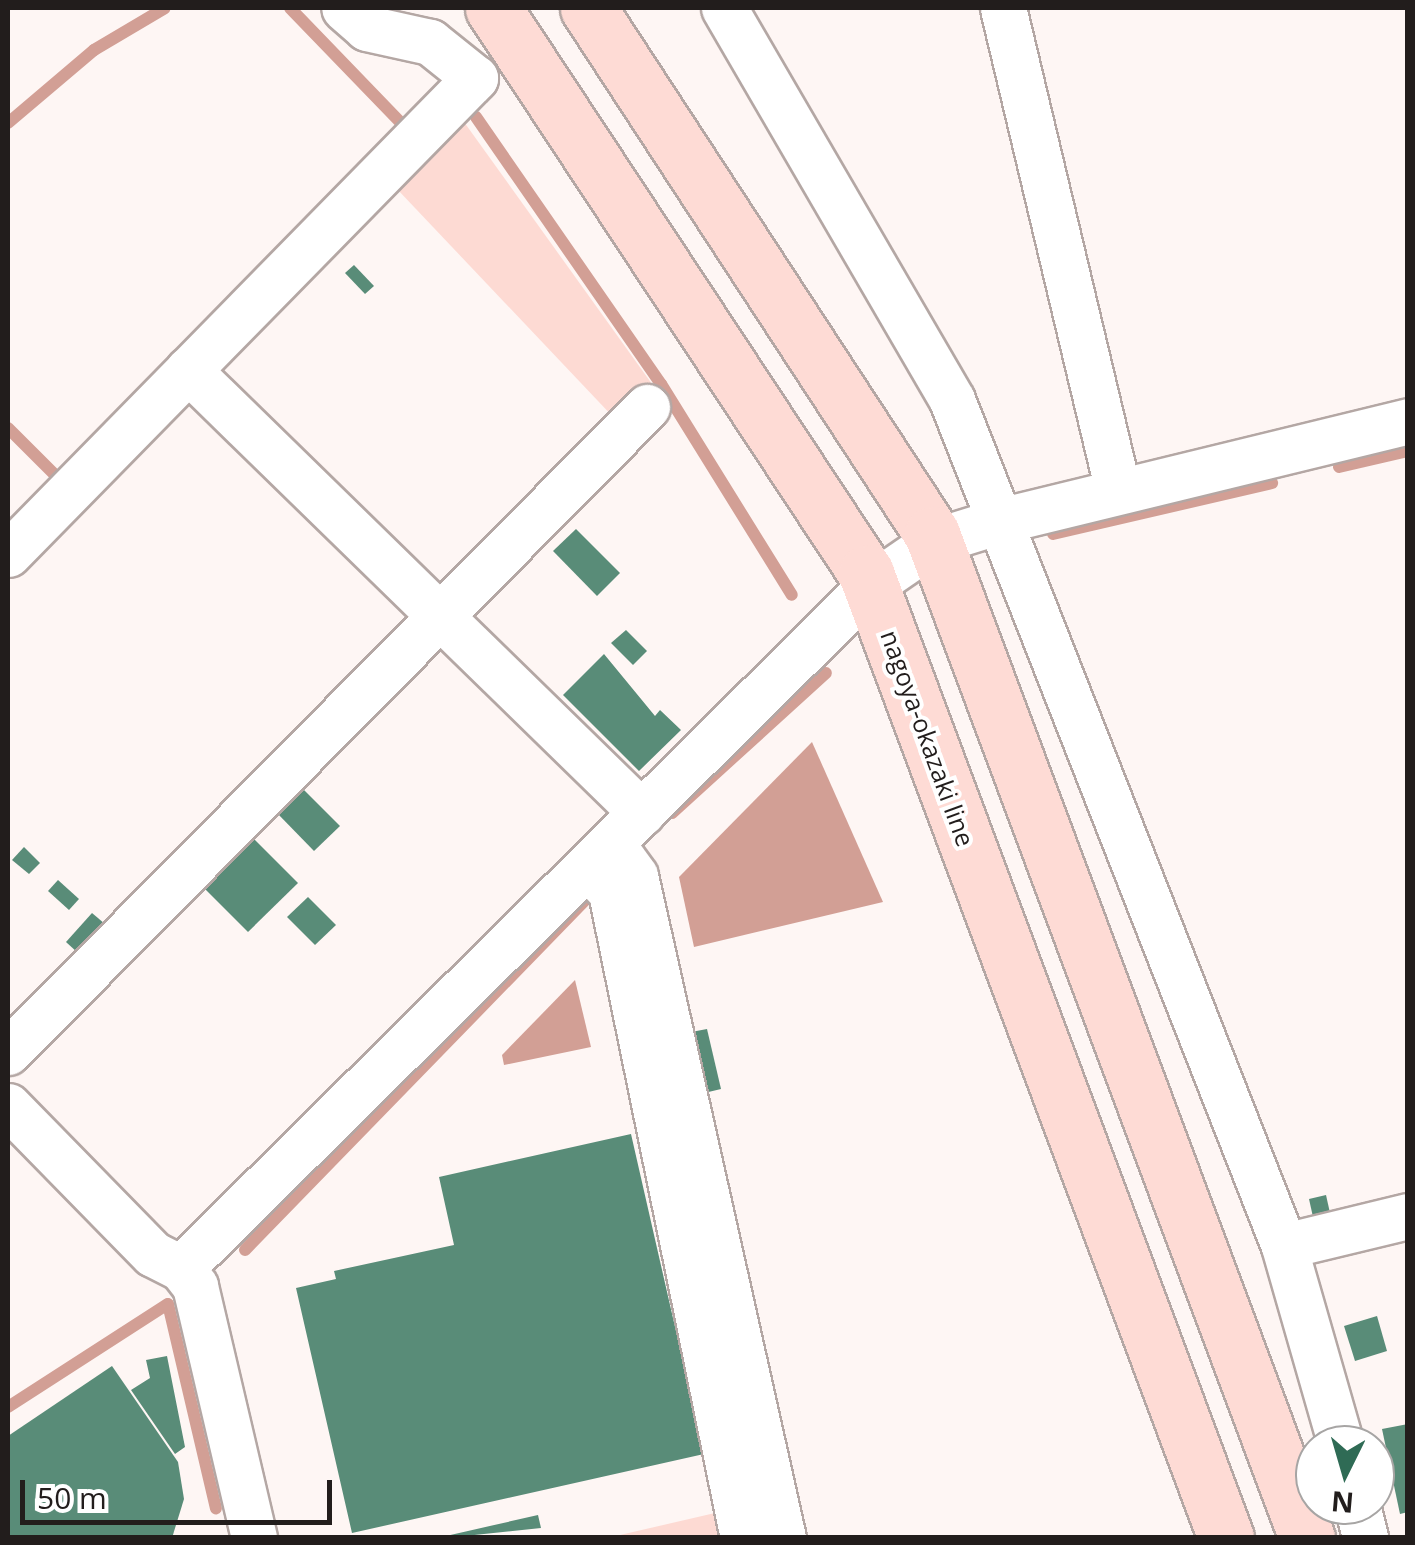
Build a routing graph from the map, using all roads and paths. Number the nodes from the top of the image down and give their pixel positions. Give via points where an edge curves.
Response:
1 (344, 8) edge
2 (493, 8) edge
3 (588, 8) edge
4 (724, 8) edge
5 (1003, 8) edge
6 (188, 370) junction
7 (647, 408) dead end
8 (1408, 422) edge
9 (1116, 486) junction
10 (1003, 520) junction
11 (935, 541) junction
12 (8, 554) edge
13 (871, 585) junction
14 (438, 611) junction
15 (614, 841) junction
16 (8, 1052) edge
17 (8, 1106) edge
18 (1408, 1216) edge
19 (1284, 1246) junction
20 (182, 1268) junction
21 (1334, 1425) edge
22 (254, 1538) edge
23 (744, 1538) edge
24 (783, 1538) edge
25 (1226, 1538) edge
26 (1307, 1538) edge

1 - 6 street via 368,28 430,42 475,78
2 - 13 main road, nagoya-okazaki line
3 - 11 main road
4 - 10 street via 952,400
5 - 9 street
6 - 12 street
6 - 14 street
7 - 14 street
8 - 9 street
9 - 10 street
10 - 11 street
10 - 19 street
11 - 13 street
11 - 26 main road
13 - 15 street
13 - 25 main road, nagoya-okazaki line
14 - 15 street
14 - 16 street
15 - 20 street
15 - 23 street via 610,892
15 - 24 street via 635,876
17 - 20 street via 153,1254
18 - 19 street
19 - 21 street
20 - 22 street via 195,1286

